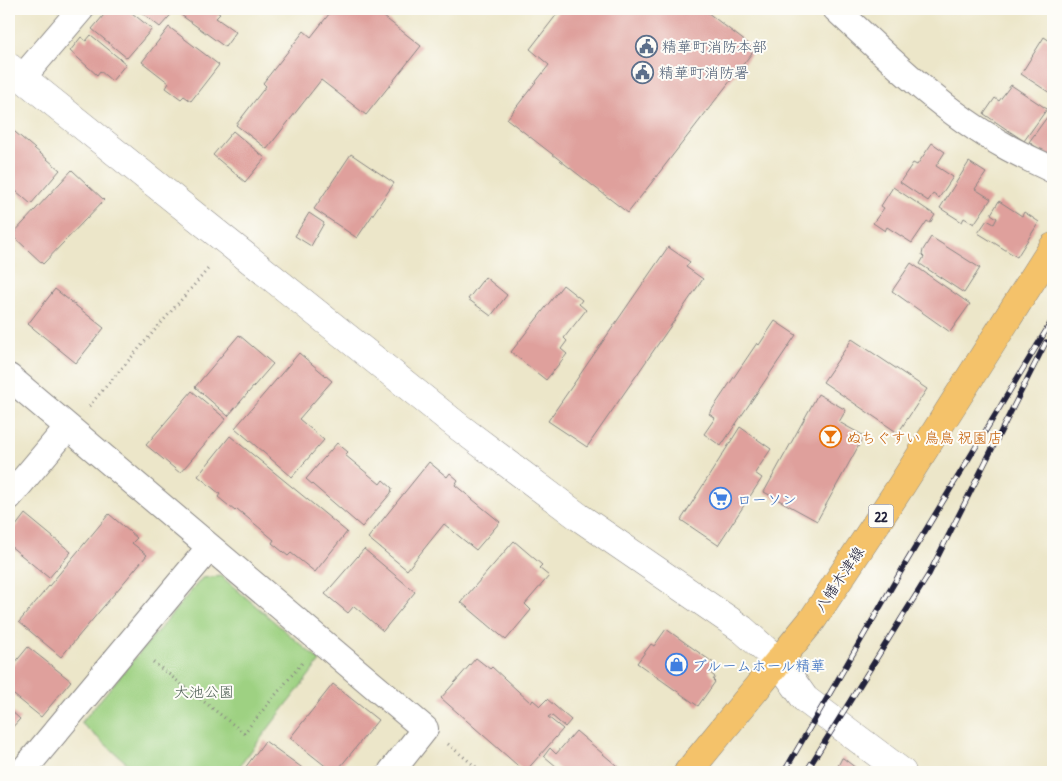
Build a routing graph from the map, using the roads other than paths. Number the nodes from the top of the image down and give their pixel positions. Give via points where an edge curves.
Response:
1 (81, 9) edge
2 (836, 9) edge
3 (15, 72) edge
4 (1053, 170) edge
5 (1053, 246) edge
6 (9, 377) edge
7 (68, 428) junction
8 (9, 497) edge
9 (210, 547) junction
10 (778, 661) junction
11 (22, 772) edge
12 (391, 772) edge
13 (688, 772) edge
14 (902, 772) edge

1 - 3 street
2 - 4 street via 952,111 1004,146
3 - 10 street via 460,427 579,517 742,629
5 - 10 main road, 八幡木津線 / 22 via 901,486 813,618
6 - 7 street
7 - 8 street
7 - 9 street
9 - 11 street
9 - 12 street via 425,729
10 - 13 main road, 八幡木津線 / 22
10 - 14 street via 805,699

